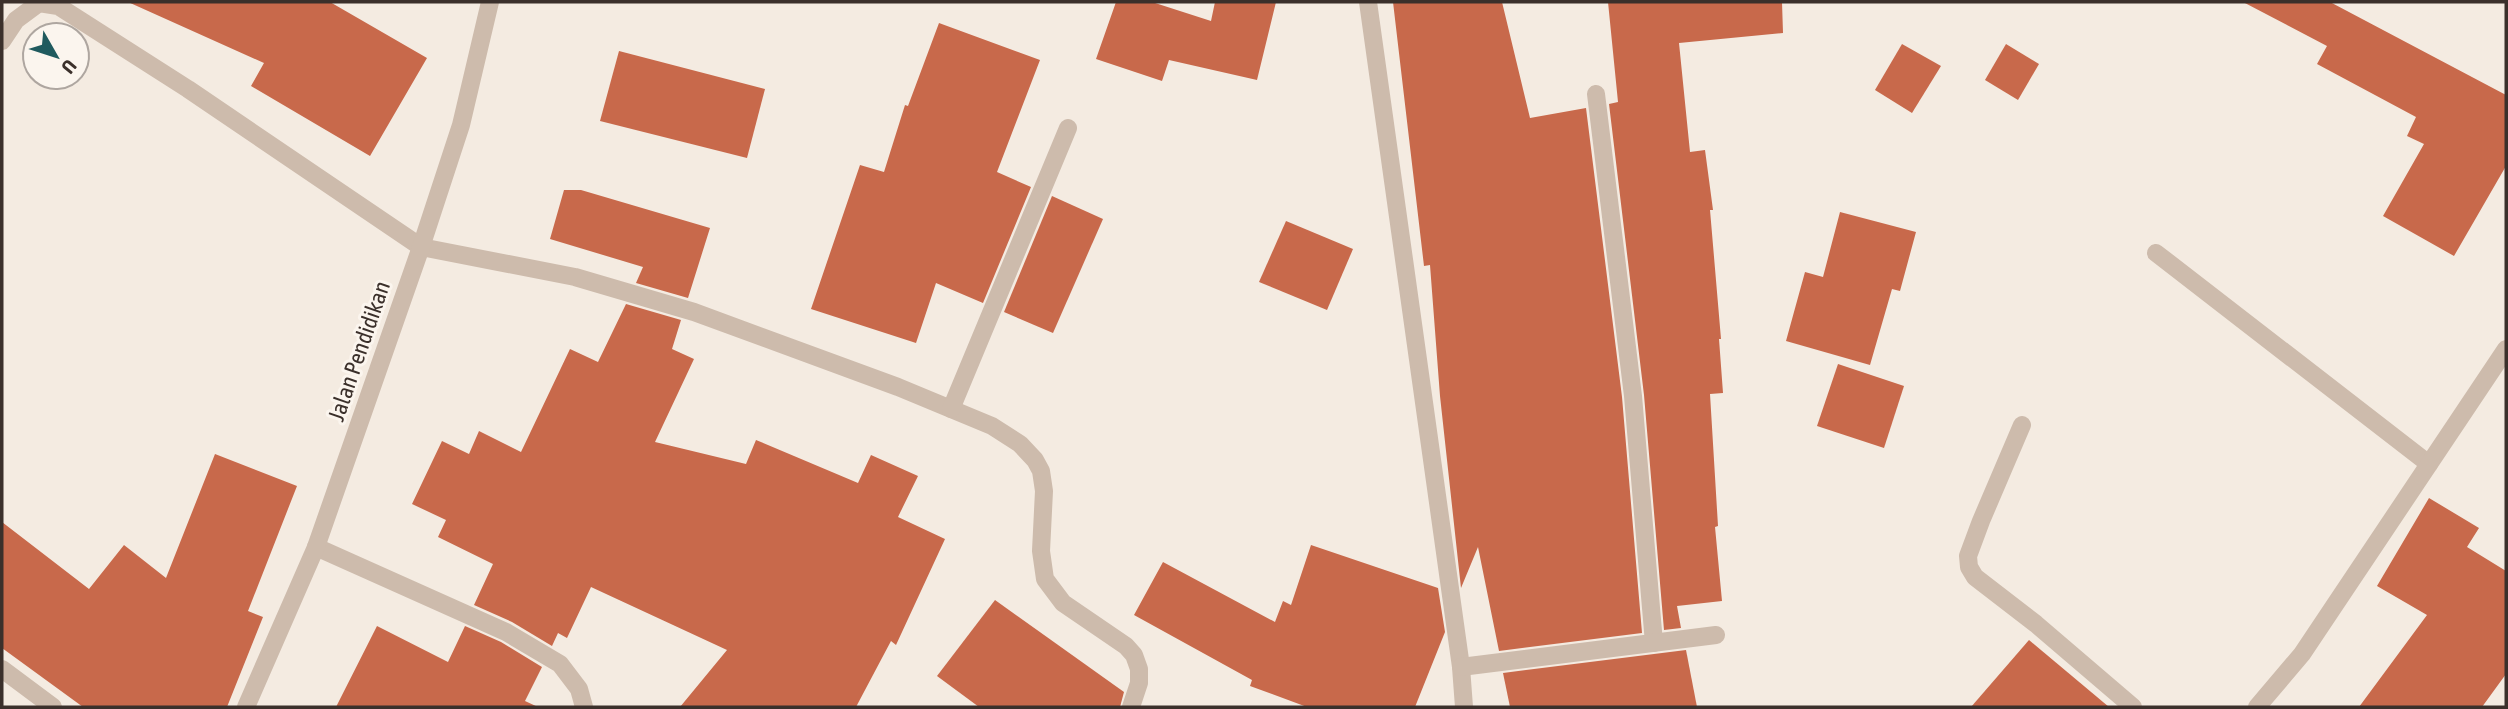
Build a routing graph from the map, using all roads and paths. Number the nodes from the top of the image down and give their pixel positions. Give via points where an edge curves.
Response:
1 (490, 2) edge
2 (1368, 2) edge
3 (2, 41) edge
4 (1596, 94) dead end
5 (1068, 128) dead end
6 (421, 247) junction
7 (2155, 253) dead end
8 (2506, 349) edge
9 (951, 409) junction
10 (2022, 425) dead end
11 (2429, 464) junction
12 (316, 547) junction
13 (1716, 635) dead end
14 (1654, 643) junction
15 (1461, 667) junction
16 (2, 670) edge
17 (53, 707) edge
18 (246, 707) edge
19 (584, 707) edge
20 (1131, 707) edge
21 (1464, 707) edge
22 (2133, 707) edge
23 (2257, 707) edge

1 - 6 street, Jalan Pendidikan via 461,125
2 - 15 street
3 - 6 street via 16,20 39,3 58,6
4 - 14 street via 1633,396
5 - 9 street
6 - 9 street via 575,277 694,312
6 - 12 street, Jalan Pendidikan
7 - 11 street
8 - 11 street
9 - 20 street via 992,426 1035,460 1044,491 1041,551 1045,579 1063,603 1135,655 1139,683
10 - 22 street via 1980,521 1968,556 1969,567 1975,577
11 - 23 street via 2302,654
12 - 18 street, Jalan Pendidikan
12 - 19 street via 506,632 560,664 579,689
13 - 14 street
14 - 15 street
15 - 21 street
16 - 17 street

